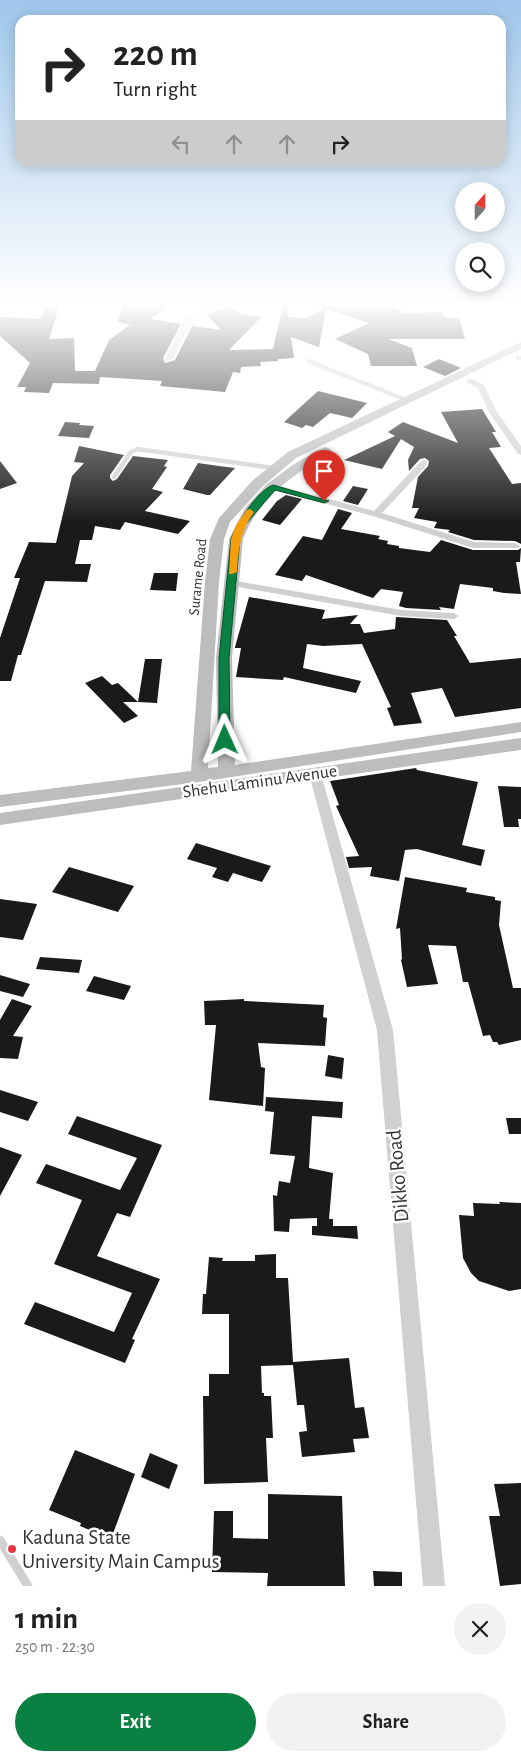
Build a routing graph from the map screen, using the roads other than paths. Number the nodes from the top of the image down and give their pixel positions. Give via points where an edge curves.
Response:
1 (344, 375) edge
2 (469, 375) edge
3 (481, 375) edge
4 (470, 381) junction
5 (407, 400) junction
6 (357, 425) junction
7 (369, 431) junction
8 (521, 452) edge
9 (424, 463) dead end
10 (274, 468) junction
11 (114, 477) dead end
12 (273, 487) junction
13 (376, 514) junction
14 (515, 546) dead end
15 (231, 583) junction
16 (454, 616) dead end
17 (521, 727) edge
18 (521, 744) edge
19 (226, 772) junction
20 (315, 774) junction
21 (199, 776) junction
22 (0, 801) edge
23 (0, 820) edge
24 (0, 1540) edge
25 (28, 1586) edge
26 (434, 1586) edge

1 - 5 lane
2 - 5 street, Surame Road
3 - 4 street, Surame Road
4 - 7 street, Surame Road
4 - 8 street via 481,387
5 - 6 street, Surame Road
6 - 7 street
6 - 10 street, Surame Road via 292,455
7 - 12 street, Surame Road via 308,460
9 - 13 street
10 - 11 lane via 137,449 131,452
10 - 21 street, Surame Road via 234,507 217,539
12 - 13 street
12 - 15 street, Surame Road via 240,525
13 - 14 street via 473,545
15 - 16 street via 401,612
15 - 19 street, Surame Road via 224,658
17 - 19 street, Shehu Laminu Avenue
18 - 20 street, Shehu Laminu Avenue
19 - 21 street, Shehu Laminu Avenue
20 - 23 street, Shehu Laminu Avenue
20 - 26 street, Dikko Road via 385,1030
21 - 22 street, Shehu Laminu Avenue
24 - 25 lane

